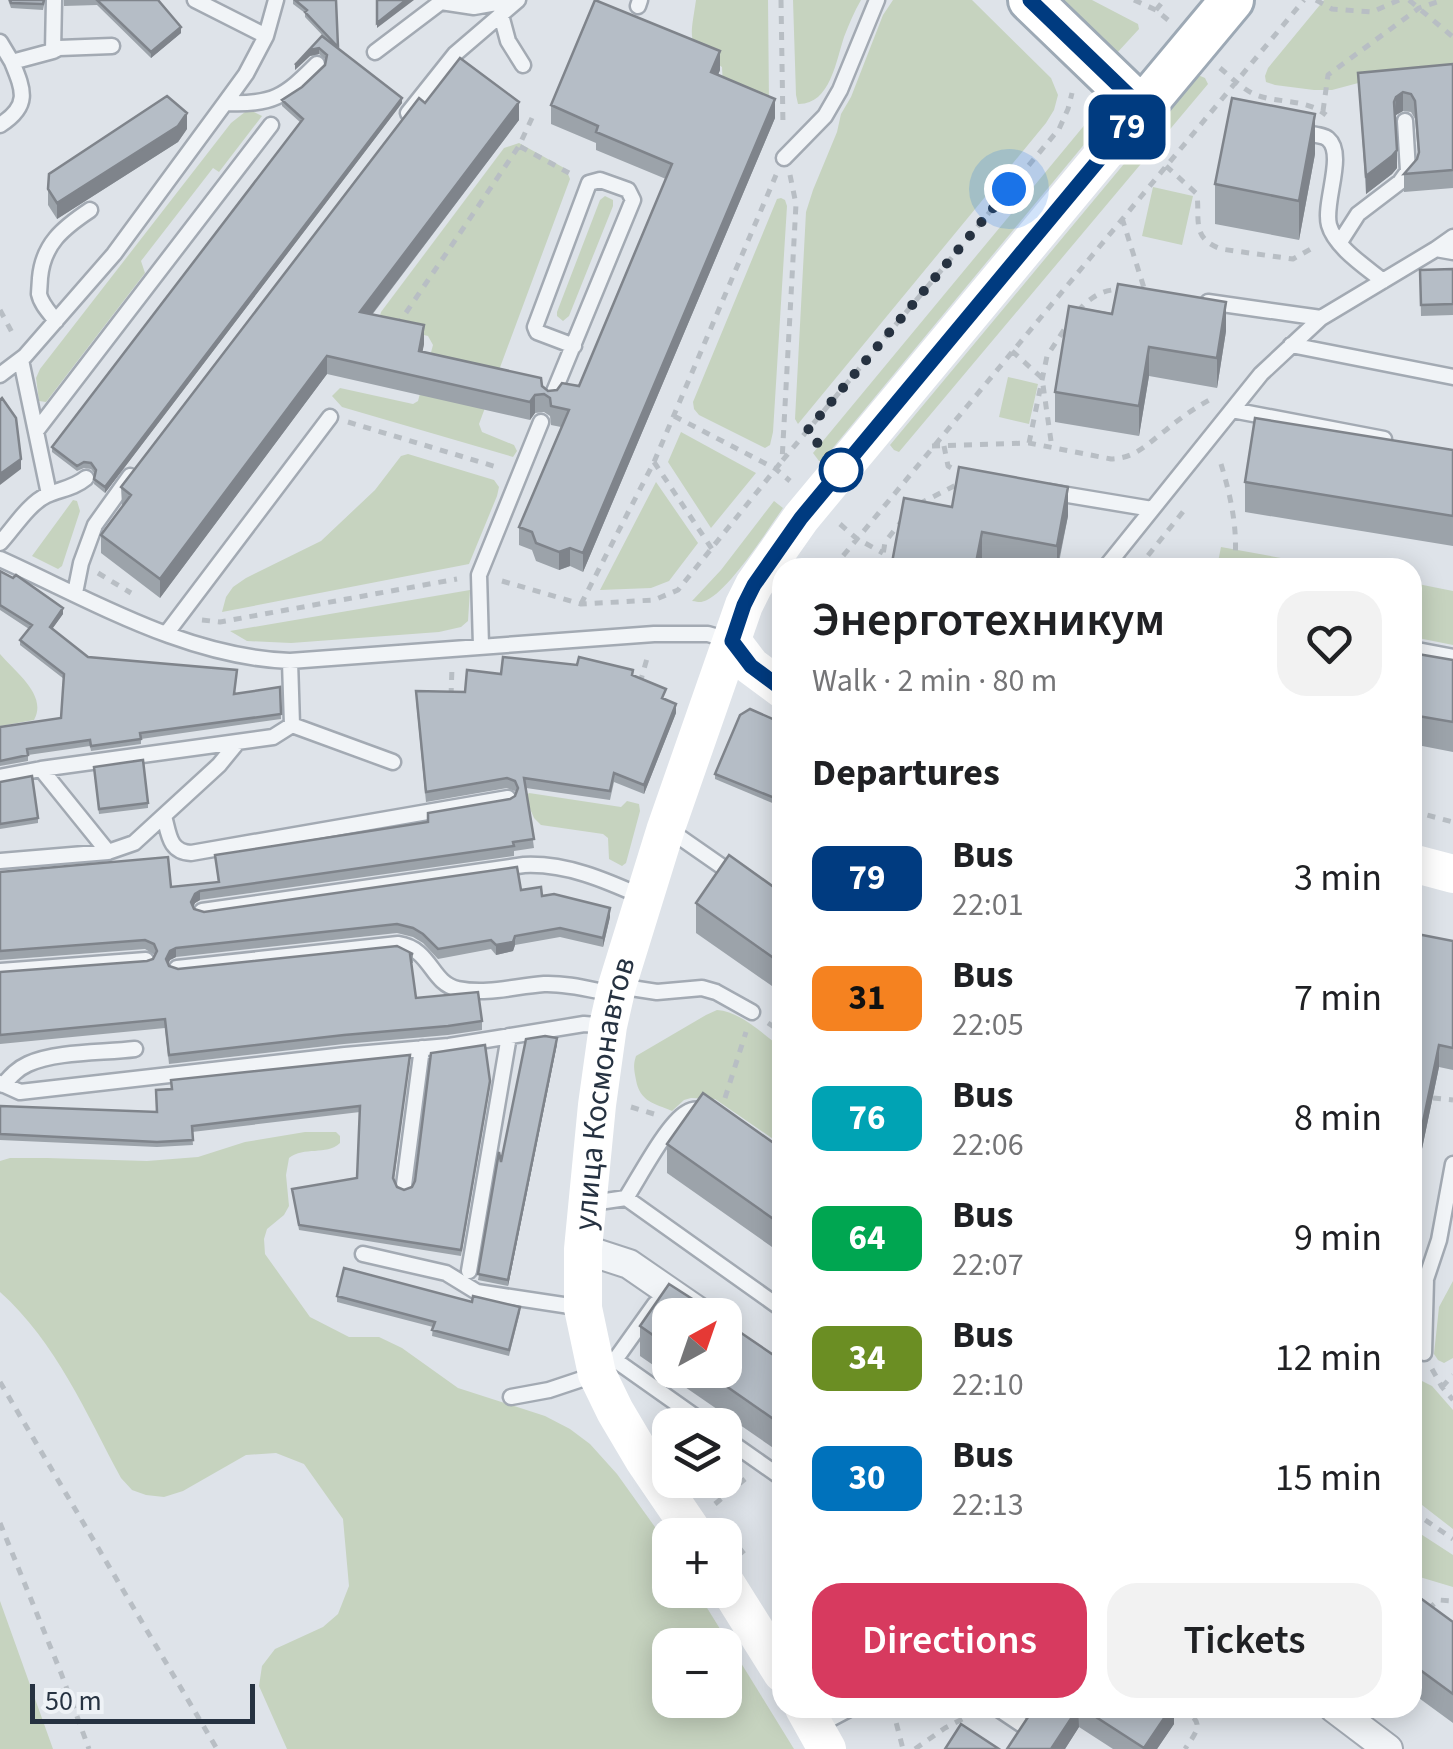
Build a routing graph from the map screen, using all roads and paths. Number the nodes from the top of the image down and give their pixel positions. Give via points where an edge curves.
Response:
1 (54, 0) edge
2 (196, 0) edge
3 (276, 0) edge
4 (516, 0) edge
5 (781, 0) edge
6 (877, 0) edge
7 (1030, 0) edge
8 (1134, 0) edge
9 (1164, 0) edge
10 (1232, 0) edge
11 (1304, 0) edge
12 (1316, 0) edge
13 (1399, 0) edge
14 (1409, 0) edge
15 (1444, 0) edge
16 (442, 1) edge
17 (214, 6) edge
18 (1419, 8) junction
19 (501, 15) junction
20 (266, 36) junction
21 (1453, 37) edge
22 (0, 42) edge
23 (112, 46) dead end
24 (53, 50) junction
25 (375, 52) dead end
26 (12, 62) junction
27 (317, 64) dead end
28 (522, 65) dead end
29 (1066, 82) dead end
30 (1236, 82) junction
31 (225, 103) junction
32 (1142, 108) junction
33 (1323, 110) junction
34 (532, 118) dead end
35 (1405, 121) edge
36 (400, 123) edge
37 (0, 125) edge
38 (271, 125) dead end
39 (1277, 128) edge
40 (1330, 140) junction
41 (519, 146) junction
42 (784, 158) junction
43 (1166, 166) junction
44 (589, 184) junction
45 (90, 210) dead end
46 (1122, 218) junction
47 (1329, 226) junction
48 (1453, 237) edge
49 (1340, 242) junction
50 (1436, 249) junction
51 (1453, 252) edge
52 (1384, 281) junction
53 (1184, 298) edge
54 (1321, 318) junction
55 (56, 321) junction
56 (394, 330) edge
57 (574, 346) junction
58 (1291, 346) junction
59 (1012, 351) junction
60 (20, 360) junction
61 (0, 375) edge
62 (1453, 377) edge
63 (1042, 378) junction
64 (1244, 394) junction
65 (551, 398) edge
66 (1232, 410) junction
67 (330, 416) joint
68 (674, 416) junction
69 (541, 422) edge
70 (37, 430) junction
71 (1395, 441) edge
72 (1029, 443) junction
73 (932, 446) junction
74 (944, 446) junction
75 (1052, 448) junction
76 (654, 462) junction
77 (782, 462) junction
78 (1220, 464) dead end
79 (137, 468) edge
80 (776, 469) junction
81 (519, 474) junction
82 (86, 478) dead end
83 (1043, 491) edge
84 (49, 494) junction
85 (913, 508) edge
86 (1152, 509) junction
87 (904, 519) edge
88 (856, 538) junction
89 (0, 543) edge
90 (712, 548) junction
91 (883, 553) junction
92 (773, 558) edge
93 (840, 558) edge
94 (882, 558) edge
95 (1113, 558) edge
96 (1236, 558) edge
97 (0, 559) edge
98 (772, 559) edge
99 (81, 563) junction
100 (479, 575) junction
101 (75, 593) junction
102 (581, 604) junction
103 (182, 614) junction
104 (166, 634) junction
105 (654, 634) junction
106 (732, 641) junction
107 (481, 646) junction
108 (452, 650) junction
109 (1422, 651) edge
110 (1453, 656) edge
111 (290, 661) junction
112 (772, 682) edge
113 (638, 688) edge
114 (451, 700) edge
115 (292, 726) junction
116 (238, 743) junction
117 (393, 762) dead end
118 (41, 769) junction
119 (0, 777) edge
120 (508, 798) edge
121 (1422, 813) edge
122 (164, 816) junction
123 (1453, 822) edge
124 (666, 828) junction
125 (108, 852) junction
126 (0, 861) edge
127 (1422, 866) edge
128 (1453, 874) edge
129 (754, 889) edge
130 (644, 897) junction
131 (202, 911) edge
132 (146, 960) edge
133 (177, 968) edge
134 (0, 971) edge
135 (613, 1002) junction
136 (752, 1012) joint
137 (508, 1036) junction
138 (422, 1048) junction
139 (135, 1050) dead end
140 (730, 1082) dead end
141 (1, 1084) edge
142 (1433, 1098) edge
143 (1453, 1100) edge
144 (617, 1102) dead end
145 (718, 1118) edge
146 (676, 1122) junction
147 (1453, 1164) edge
148 (404, 1184) dead end
149 (626, 1198) junction
150 (586, 1204) junction
151 (584, 1249) junction
152 (362, 1254) dead end
153 (470, 1270) dead end
154 (678, 1298) edge
155 (772, 1302) edge
156 (584, 1308) junction
157 (652, 1308) edge
158 (1424, 1353) joint
159 (606, 1367) junction
160 (1453, 1375) edge
161 (0, 1382) edge
162 (1442, 1386) junction
163 (511, 1397) dead end
164 (1453, 1400) edge
165 (677, 1408) edge
166 (742, 1450) edge
167 (772, 1471) edge
168 (697, 1518) edge
169 (1422, 1518) edge
170 (0, 1523) edge
171 (1453, 1538) edge
172 (742, 1581) edge
173 (1453, 1601) edge
174 (1428, 1609) edge
175 (772, 1650) edge
176 (897, 1718) edge
177 (964, 1718) edge
178 (1012, 1718) edge
179 (1195, 1718) edge
180 (1347, 1718) edge
181 (1024, 1726) edge
182 (89, 1749) edge
183 (217, 1749) edge
184 (903, 1749) edge
185 (915, 1749) edge
186 (1185, 1749) edge
187 (1388, 1749) edge

1 - 24 lane
2 - 17 lane
3 - 20 lane
4 - 16 lane via 474,7
4 - 19 lane
5 - 42 path
6 - 42 lane via 825,116
7 - 32 main road
8 - 9 path via 1156,10
10 - 32 main road
11 - 30 path
12 - 13 path via 1332,10 1372,12
14 - 18 path
15 - 18 path
16 - 25 lane
17 - 20 lane
18 - 21 path
18 - 33 path via 1328,75
19 - 28 lane
19 - 36 lane via 456,54
20 - 31 lane
22 - 26 lane
23 - 24 lane
24 - 26 lane
26 - 37 lane via 21,103
27 - 31 lane via 274,99
29 - 77 path via 1073,96 1060,129
30 - 33 path via 1261,96
30 - 43 path
31 - 55 lane
32 - 92 main road, улица Космонавтов
33 - 40 path via 1332,124
34 - 41 path
35 - 49 lane via 1408,171 1358,214
38 - 70 lane
39 - 40 lane
40 - 47 lane via 1335,153
41 - 44 path
41 - 56 path
42 - 68 path
42 - 77 path via 796,204
43 - 46 path
43 - 47 path via 1197,194 1198,230 1210,245 1294,259 1314,248
44 - 57 lane via 535,327
44 - 57 lane via 600,180 628,190 633,200
45 - 55 lane via 58,233 41,266 39,294
46 - 59 path
46 - 63 path via 1145,292 1111,289 1081,306 1062,330
47 - 49 lane
48 - 50 lane
49 - 52 lane
50 - 51 lane
50 - 52 lane
52 - 54 lane
53 - 54 lane
54 - 58 lane
55 - 60 lane
57 - 65 lane
58 - 62 lane
58 - 64 lane
59 - 63 path
59 - 73 path
60 - 61 lane
60 - 70 lane
63 - 72 path
63 - 75 path
64 - 66 lane
64 - 75 path via 1220,394 1123,458
66 - 71 lane
66 - 86 lane
67 - 81 path
67 - 103 lane
68 - 76 path
68 - 80 path
69 - 81 lane
70 - 84 lane
72 - 74 path
72 - 75 path
73 - 74 path
73 - 88 path
74 - 85 path via 948,466 970,478
76 - 90 path
76 - 102 path
77 - 80 path
78 - 96 path
79 - 99 lane via 101,515
80 - 90 path
81 - 100 lane
82 - 84 lane
83 - 86 lane
84 - 89 lane
86 - 95 lane
87 - 91 path
88 - 91 path
88 - 93 path
90 - 102 path via 668,595
91 - 94 path
97 - 101 lane
98 - 106 main road, улица Космонавтов via 744,605
99 - 101 lane
99 - 103 path via 150,605
100 - 102 path
100 - 103 path via 220,622
100 - 107 lane
101 - 104 lane
103 - 104 lane
104 - 111 lane via 226,654
105 - 106 lane
105 - 107 lane
105 - 113 path
106 - 112 main road
106 - 124 main road, улица Космонавтов
107 - 108 lane
108 - 111 lane
108 - 114 path
109 - 110 lane
111 - 115 lane
115 - 116 lane
115 - 117 lane
116 - 118 lane
116 - 122 lane
118 - 119 lane
118 - 125 lane
120 - 122 lane via 191,853 170,843
121 - 123 path
122 - 125 lane via 134,843
124 - 129 lane
124 - 130 main road, улица Космонавтов
125 - 126 lane
127 - 128 main road
130 - 131 lane via 580,872 524,864
130 - 135 main road, улица Космонавтов
132 - 134 lane
133 - 135 lane via 398,944 416,948 456,989 555,984
135 - 136 lane via 702,988
135 - 137 lane via 584,1024
135 - 150 main road, улица Космонавтов
136 - 140 path
137 - 138 lane
137 - 153 lane
138 - 141 lane via 20,1092
138 - 148 lane
139 - 141 lane via 32,1062
142 - 143 path
144 - 146 path
145 - 146 lane via 694,1109
146 - 149 lane
147 - 158 lane via 1426,1279
149 - 150 lane
149 - 155 lane
150 - 151 main road, улица Космонавтов
151 - 154 street via 628,1264
151 - 156 main road, улица Космонавтов
152 - 156 lane via 446,1273 476,1292
156 - 159 main road, улица Космонавтов
157 - 159 lane
158 - 162 path
159 - 163 lane
159 - 165 lane
159 - 168 main road, улица Космонавтов via 615,1411 644,1460
160 - 162 path
161 - 183 path
162 - 164 path
166 - 167 lane
169 - 171 path
170 - 182 path
172 - 175 main road
173 - 174 path via 1439,1600
176 - 184 path
177 - 185 path
178 - 181 lane
179 - 186 path via 1198,1730
180 - 187 street

